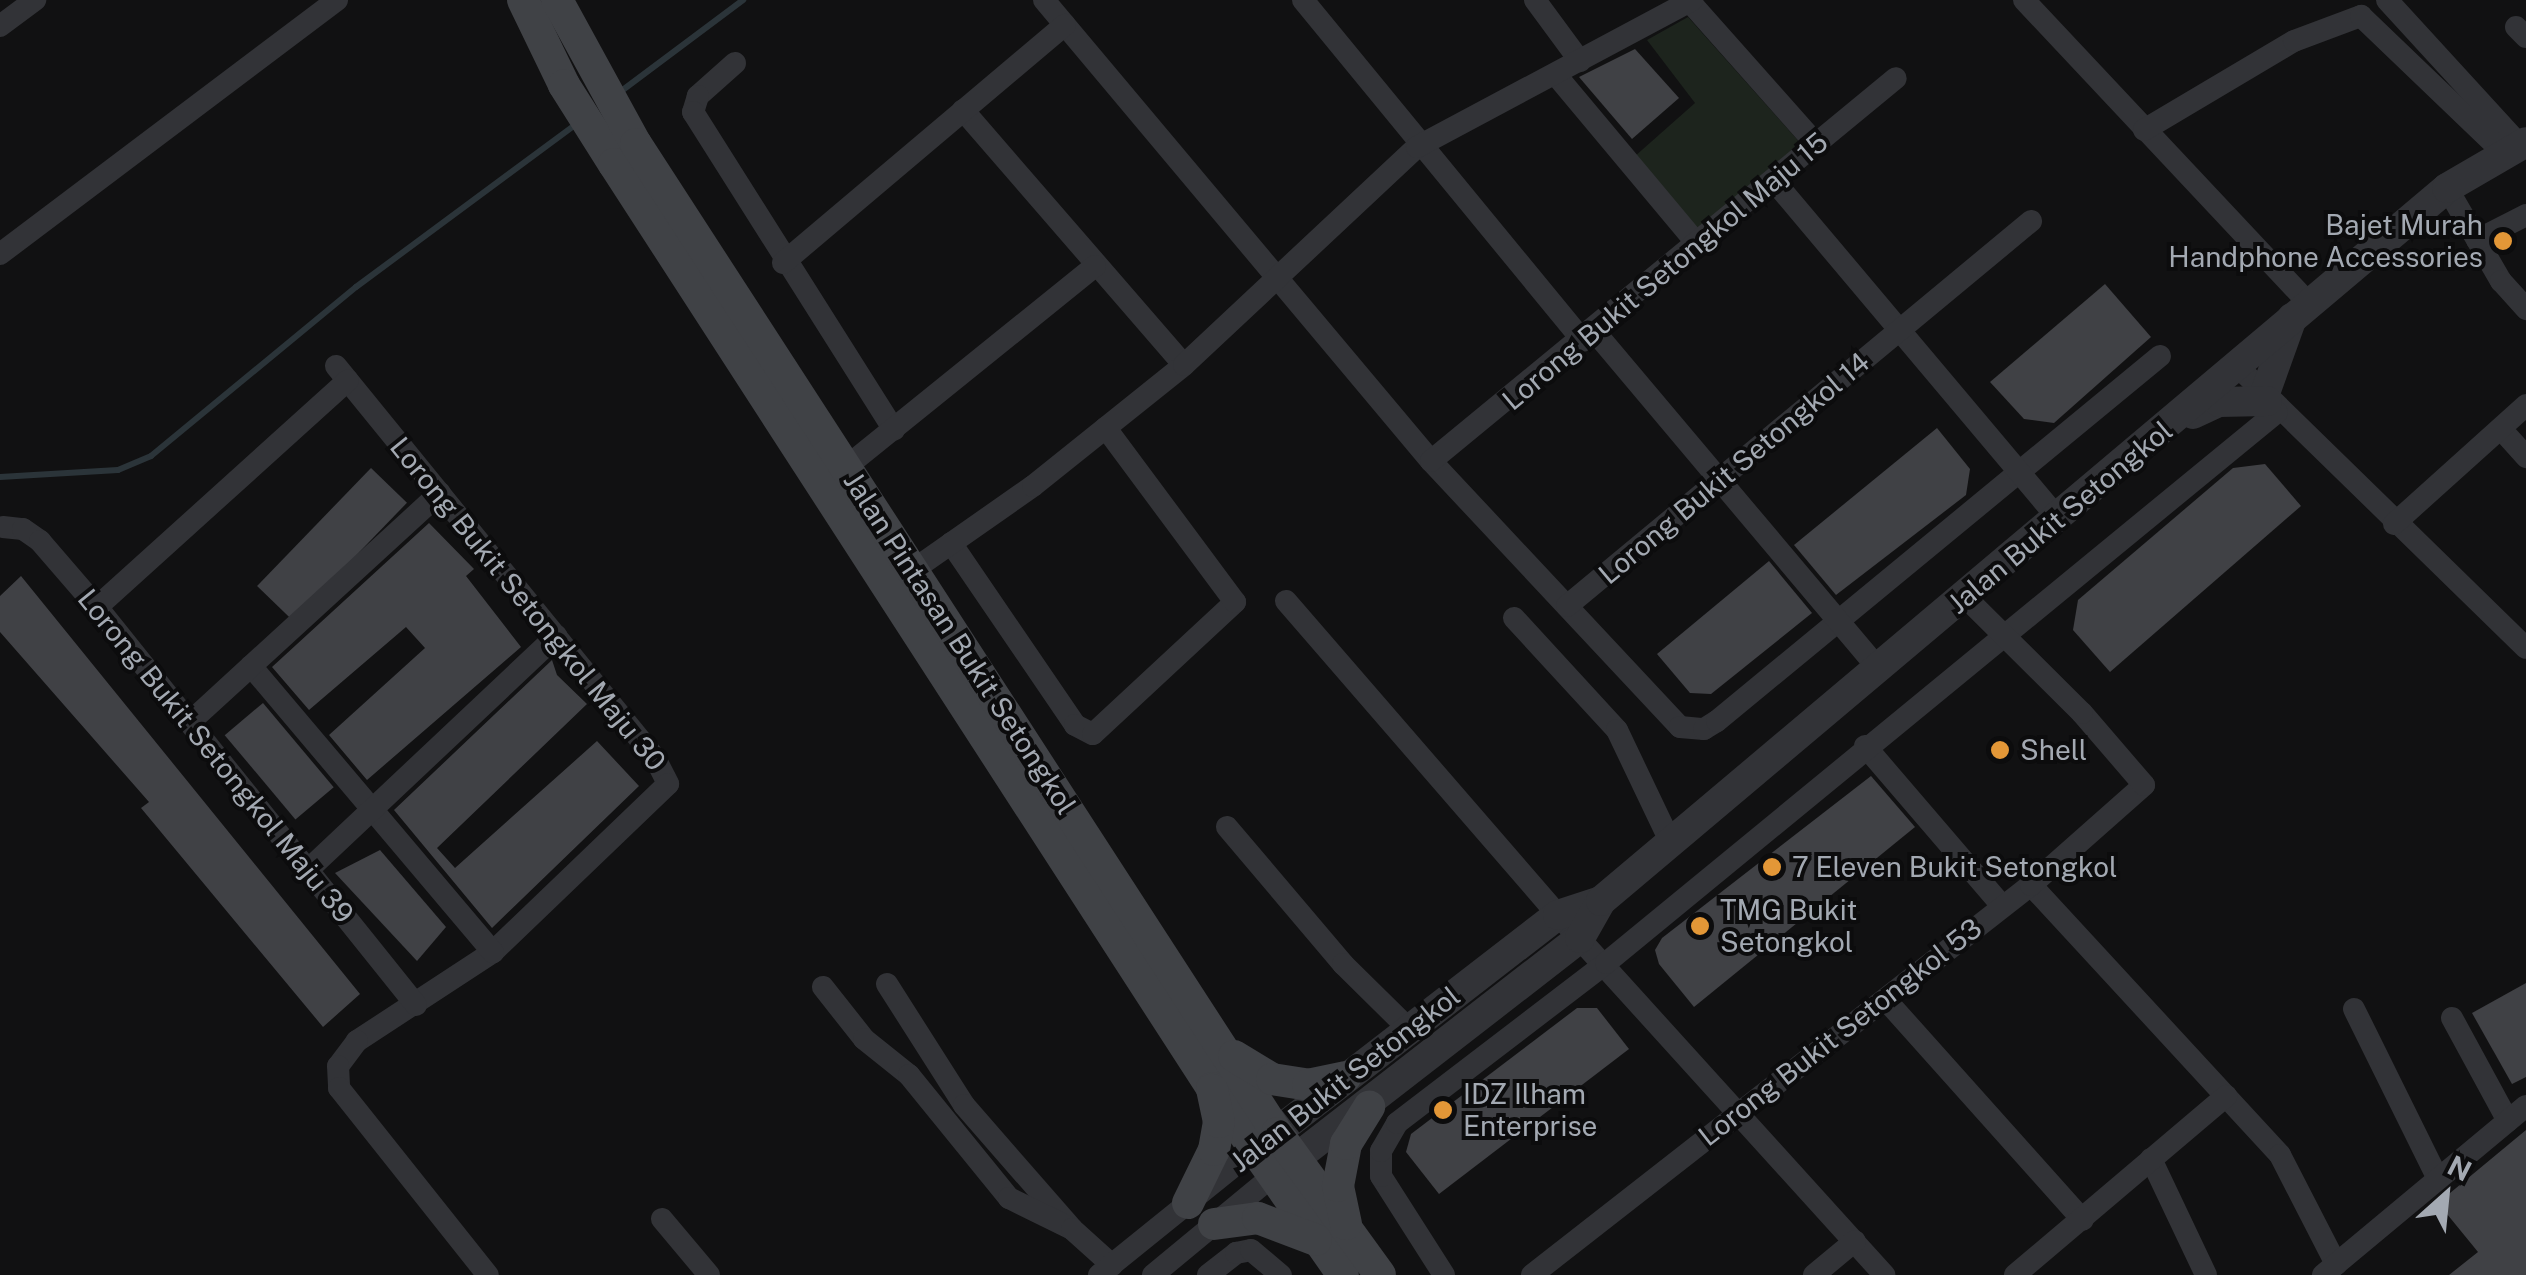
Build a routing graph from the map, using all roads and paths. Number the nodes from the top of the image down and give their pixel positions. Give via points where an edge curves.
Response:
1 (35, 0) edge
2 (338, 0) edge
3 (522, 0) edge
4 (557, 0) edge
5 (1044, 0) edge
6 (1303, 0) edge
7 (1535, 0) edge
8 (2024, 0) edge
9 (2387, 0) edge
10 (1691, 1) edge
11 (1064, 25) junction
12 (0, 26) edge
13 (1580, 61) junction
14 (735, 63) dead end
15 (1556, 75) junction
16 (578, 78) junction
17 (1896, 78) dead end
18 (963, 110) junction
19 (2144, 130) junction
20 (1817, 145) junction
21 (1418, 147) junction
22 (2517, 147) edge
23 (625, 154) junction
24 (1774, 181) junction
25 (2447, 188) junction
26 (2526, 215) edge
27 (2031, 221) dead end
28 (2478, 240) junction
29 (1698, 245) junction
30 (0, 254) edge
31 (783, 263) junction
32 (1095, 266) junction
33 (1279, 280) junction
34 (2301, 309) junction
35 (2526, 309) edge
36 (1900, 330) junction
37 (1589, 337) junction
38 (2160, 356) dead end
39 (1184, 365) junction
40 (2236, 365) junction
41 (2270, 403) junction
42 (2526, 406) edge
43 (2172, 424) junction
44 (1106, 428) junction
45 (2501, 429) junction
46 (894, 430) junction
47 (2526, 457) edge
48 (1431, 461) junction
49 (846, 467) junction
50 (2020, 472) junction
51 (1720, 480) junction
52 (440, 494) junction
53 (2058, 518) junction
54 (2394, 524) junction
55 (3, 527) dead end
56 (951, 543) junction
57 (912, 570) junction
58 (1966, 597) junction
59 (1286, 601) dead end
60 (1567, 606) junction
61 (97, 607) junction
62 (1514, 618) dead end
63 (1840, 623) junction
64 (2004, 634) junction
65 (556, 636) junction
66 (2522, 636) edge
67 (251, 666) junction
68 (1878, 669) junction
69 (190, 722) junction
70 (1866, 746) junction
71 (372, 809) junction
72 (1226, 827) dead end
73 (1671, 843) junction
74 (309, 869) junction
75 (2031, 885) junction
76 (1600, 901) junction
77 (2002, 906) junction
78 (1558, 915) junction
79 (1580, 938) junction
80 (493, 952) junction
81 (1606, 964) junction
82 (888, 984) dead end
83 (824, 987) dead end
84 (1886, 1000) junction
85 (416, 1005) junction
86 (2354, 1010) dead end
87 (2452, 1018) dead end
88 (1408, 1028) junction
89 (1214, 1034) junction
90 (1344, 1076) junction
91 (1212, 1088) junction
92 (2226, 1096) junction
93 (1369, 1107) junction
94 (1737, 1110) junction
95 (2517, 1113) edge
96 (1275, 1154) junction
97 (2151, 1159) junction
98 (2437, 1177) junction
99 (1188, 1203) junction
100 (662, 1220) dead end
101 (2083, 1220) junction
102 (1214, 1224) junction
103 (1072, 1229) junction
104 (1333, 1235) junction
105 (1855, 1242) junction
106 (1105, 1270) edge
107 (2330, 1270) edge
108 (488, 1275) edge
109 (709, 1275) edge
110 (1153, 1275) edge
111 (1208, 1275) edge
112 (1282, 1275) edge
113 (1344, 1275) edge
114 (1380, 1275) edge
115 (1444, 1275) edge
116 (1532, 1275) edge
117 (1814, 1275) edge
118 (1885, 1275) edge
119 (2014, 1275) edge
120 (2206, 1275) edge

1 - 12 street
2 - 30 street
3 - 16 main road, Jalan Pintasan Bukit Setongkol
4 - 16 main road, Jalan Pintasan Bukit Setongkol
5 - 11 street
6 - 21 street
7 - 13 street
8 - 19 street
9 - 22 street
10 - 13 street
10 - 20 street
11 - 18 street
11 - 33 street
13 - 15 street
14 - 31 street via 698,96 693,112
15 - 21 street
15 - 29 street
16 - 23 main road, Jalan Pintasan Bukit Setongkol
17 - 20 street, Lorong Bukit Setongkol Maju 15
18 - 31 street
18 - 32 street
19 - 22 street via 2294,42 2361,16
19 - 34 street
20 - 24 street, Lorong Bukit Setongkol Maju 15
21 - 33 street via 1342,212
21 - 37 street
22 - 25 street, Jalan Bukit Setongkol
23 - 49 main road, Jalan Pintasan Bukit Setongkol
23 - 91 main road, Jalan Pintasan Bukit Setongkol
24 - 29 street, Lorong Bukit Setongkol Maju 15
24 - 36 street
25 - 28 street
25 - 34 street, Jalan Bukit Setongkol
26 - 28 street
27 - 36 street, Lorong Bukit Setongkol 14
28 - 35 street
29 - 37 street, Lorong Bukit Setongkol Maju 15
31 - 46 street
32 - 39 street
32 - 46 street
33 - 39 street
33 - 48 street
34 - 40 street, Jalan Bukit Setongkol
34 - 41 street
36 - 50 street
36 - 51 street, Lorong Bukit Setongkol 14
37 - 48 street, Lorong Bukit Setongkol Maju 15
37 - 51 street
38 - 50 street
39 - 44 street
40 - 41 street
40 - 43 street, Jalan Bukit Setongkol
41 - 43 street via 2219,402
41 - 54 street
41 - 64 street
42 - 45 street
43 - 53 street, Jalan Bukit Setongkol
44 - 56 street
44 - 56 street via 1235,602 1094,734 1075,725
45 - 47 street
45 - 54 street
46 - 49 street
48 - 60 street
49 - 57 main road, Jalan Pintasan Bukit Setongkol
50 - 53 street
50 - 63 street
51 - 60 street, Lorong Bukit Setongkol 14
51 - 63 street
52 - 61 street, Lorong Bukit Setongkol Maju 30 via 342,373
52 - 65 street, Lorong Bukit Setongkol Maju 30
52 - 67 street
53 - 58 street, Jalan Bukit Setongkol
54 - 66 street
55 - 61 street, Lorong Bukit Setongkol Maju 39 via 23,529 40,541
56 - 57 street
57 - 89 main road, Jalan Pintasan Bukit Setongkol
58 - 64 street
58 - 68 street, Jalan Bukit Setongkol
59 - 78 street
60 - 63 street via 1680,727 1704,730
61 - 69 street, Lorong Bukit Setongkol Maju 39
62 - 73 street via 1617,730
63 - 68 street
64 - 70 street
64 - 75 street, Lorong Bukit Setongkol 53 via 2144,785
65 - 71 street
65 - 80 street, Lorong Bukit Setongkol Maju 30 via 655,758 668,784
67 - 69 street
67 - 71 street
68 - 73 street, Jalan Bukit Setongkol
69 - 74 street, Lorong Bukit Setongkol Maju 39
70 - 77 street
70 - 81 street
71 - 74 street
71 - 80 street
72 - 88 street via 1343,964
73 - 76 street, Jalan Bukit Setongkol
74 - 85 street, Lorong Bukit Setongkol Maju 39
75 - 77 street, Lorong Bukit Setongkol 53
75 - 92 street
76 - 78 street, Jalan Bukit Setongkol
76 - 79 street, Jalan Bukit Setongkol
77 - 84 street, Lorong Bukit Setongkol 53
78 - 79 street
78 - 88 street, Jalan Bukit Setongkol
79 - 81 street
79 - 93 street, Jalan Bukit Setongkol
80 - 85 street, Lorong Bukit Setongkol Maju 30
81 - 94 street
81 - 115 street via 1397,1124 1381,1151 1381,1176
82 - 103 street via 964,1105
83 - 103 street via 864,1038 909,1075 1010,1198
84 - 94 street, Lorong Bukit Setongkol 53
84 - 101 street
85 - 108 street, Lorong Bukit Setongkol Maju 30 via 358,1042 338,1066 339,1088
86 - 98 street
87 - 95 street
88 - 90 street, Jalan Bukit Setongkol
89 - 90 main road via 1239,1062 1272,1080 1308,1084
89 - 96 main road, Jalan Pintasan Bukit Setongkol
90 - 96 street, Jalan Bukit Setongkol
91 - 96 main road, Jalan Pintasan Bukit Setongkol
91 - 99 main road via 1219,1122 1214,1150
92 - 97 street
92 - 107 street via 2280,1155
93 - 96 street, Jalan Bukit Setongkol
93 - 104 main road via 1346,1144
94 - 105 street
94 - 116 street, Lorong Bukit Setongkol 53
95 - 98 street
96 - 99 street, Jalan Bukit Setongkol
96 - 102 street, Jalan Bukit Setongkol
96 - 104 main road, Jalan Pintasan Bukit Setongkol
97 - 101 street
97 - 120 street
98 - 107 street
99 - 106 street, Jalan Bukit Setongkol
100 - 109 street
101 - 119 street
102 - 104 main road via 1269,1219
102 - 110 street, Jalan Bukit Setongkol
103 - 106 street
104 - 113 main road, Jalan Pintasan Bukit Setongkol
104 - 114 main road, Jalan Pintasan Bukit Setongkol
105 - 117 street
105 - 118 street
111 - 112 street via 1236,1253 1264,1256

